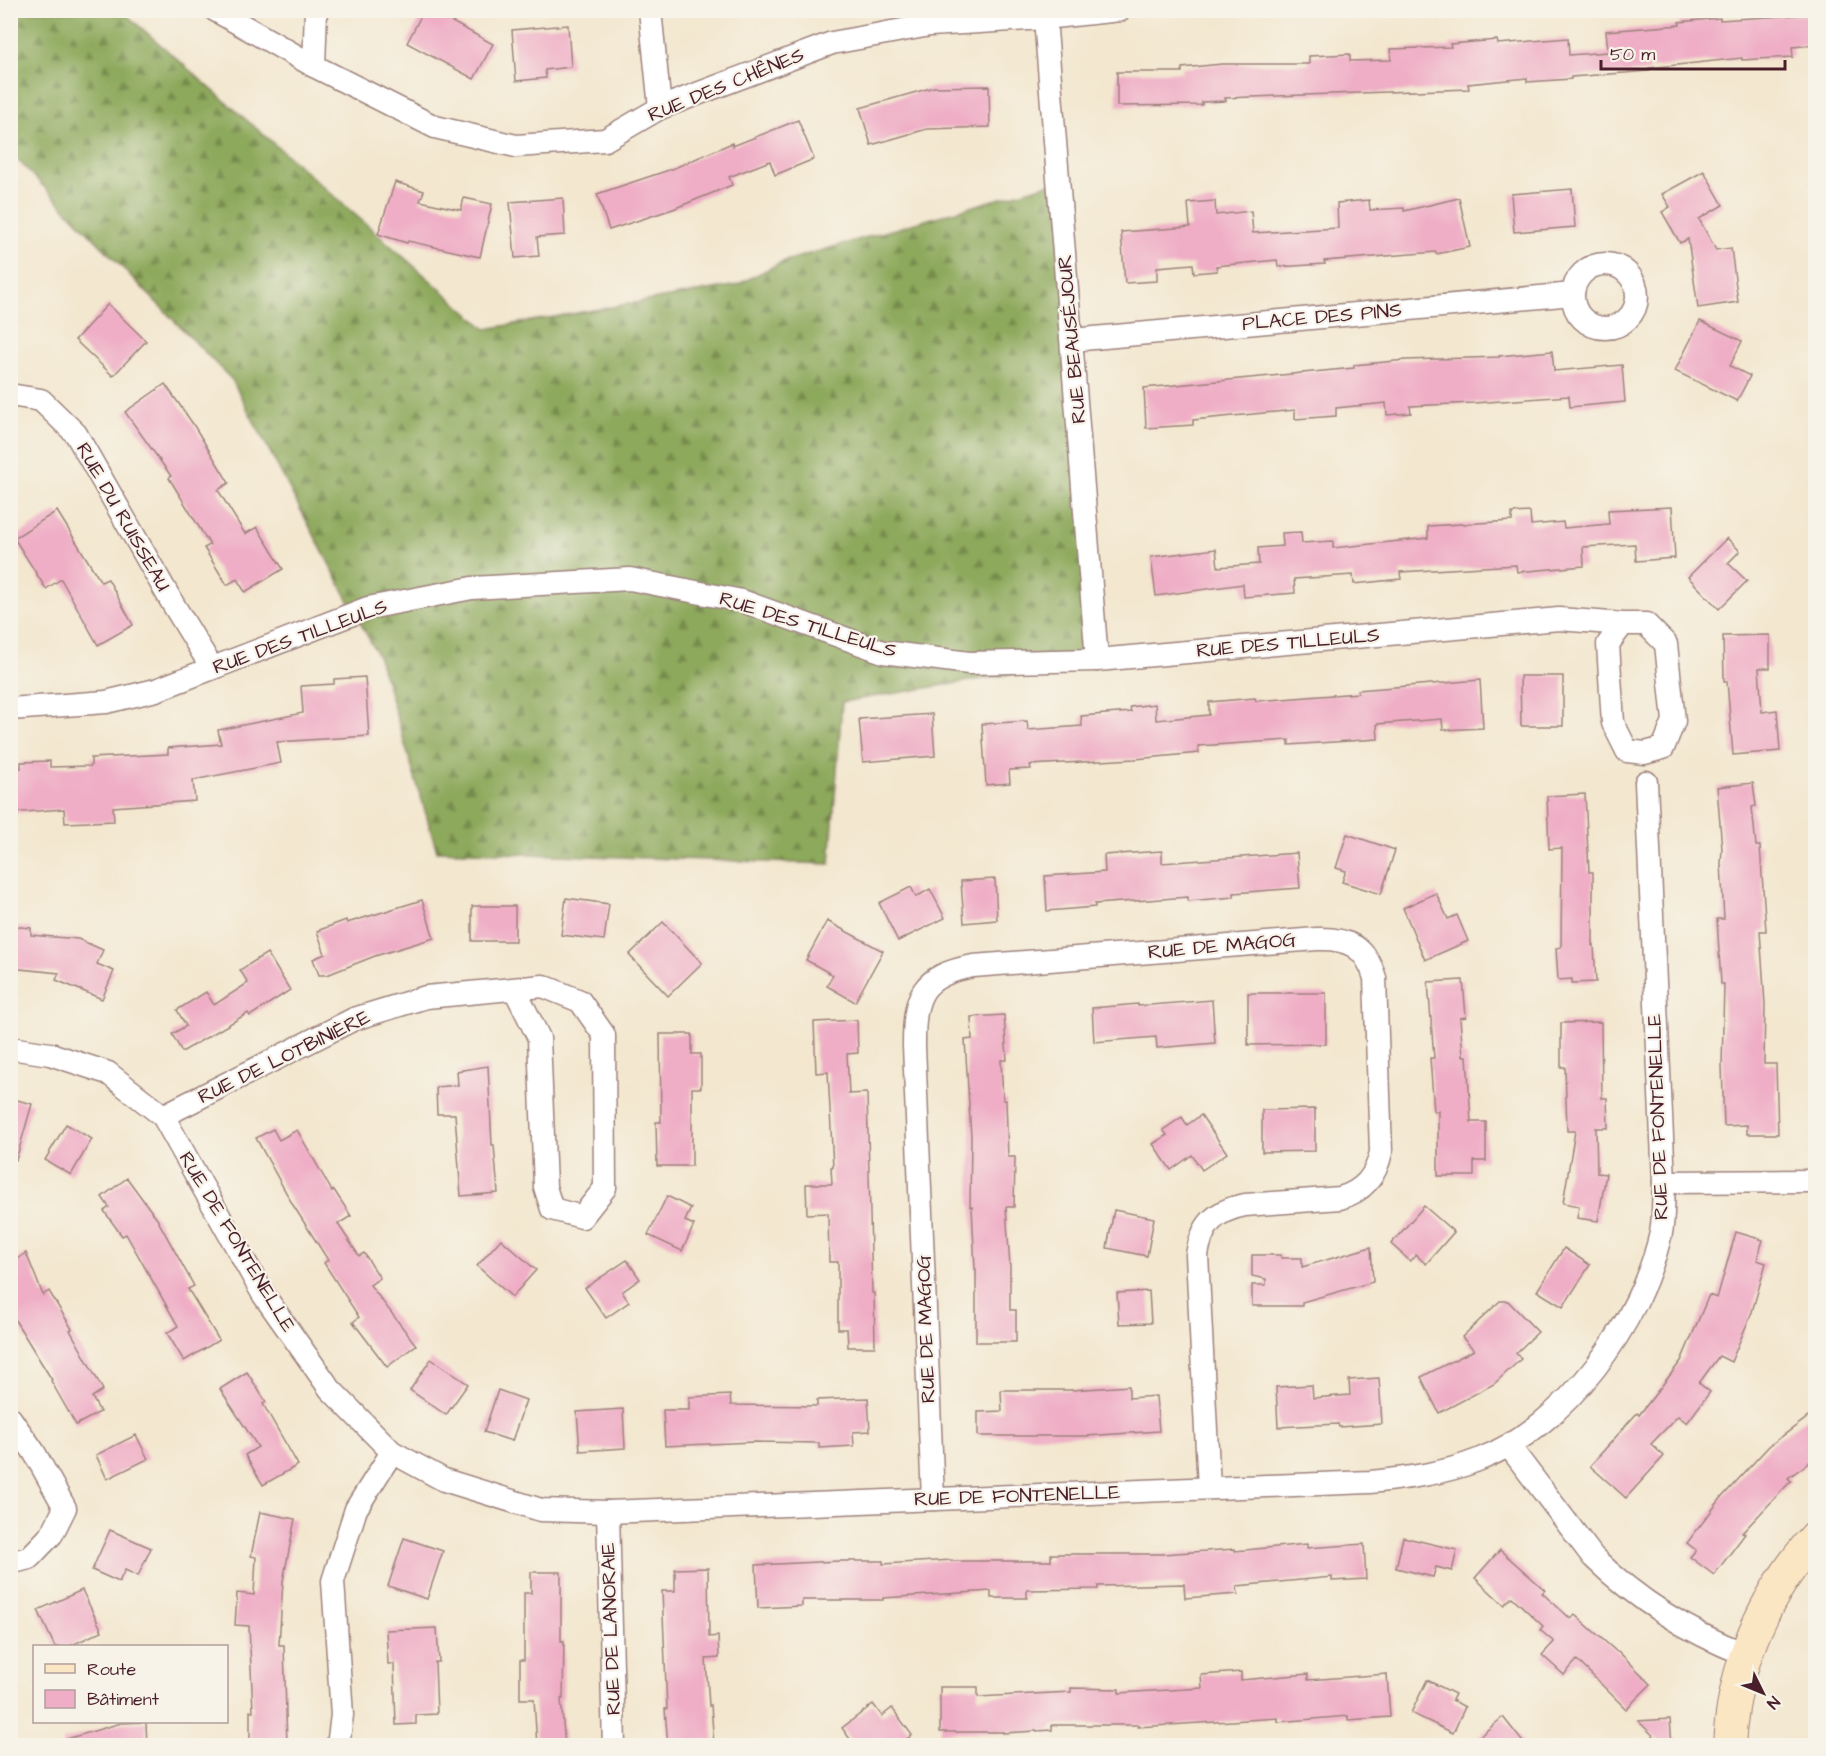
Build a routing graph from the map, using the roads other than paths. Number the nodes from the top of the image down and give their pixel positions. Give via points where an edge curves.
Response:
1 (215, 10) edge
2 (316, 10) edge
3 (650, 10) edge
4 (1120, 10) edge
5 (1045, 18) junction
6 (314, 66) junction
7 (660, 108) junction
8 (1573, 294) dead end
9 (1072, 340) junction
10 (10, 395) edge
11 (1623, 624) junction
12 (1097, 660) junction
13 (212, 668) junction
14 (10, 709) edge
15 (1646, 782) dead end
16 (515, 990) junction
17 (10, 1048) edge
18 (163, 1116) junction
19 (1815, 1181) edge
20 (1664, 1182) junction
21 (10, 1418) edge
22 (1509, 1446) junction
23 (392, 1452) junction
24 (1209, 1488) junction
25 (933, 1499) junction
26 (608, 1512) junction
27 (1815, 1536) edge
28 (10, 1563) edge
29 (1745, 1654) junction
30 (338, 1746) edge
31 (614, 1746) edge
32 (1729, 1746) edge

1 - 6 street, RUE DES CHÊNES
2 - 6 street
3 - 7 street
4 - 5 street, RUE DES CHÊNES
5 - 7 street, RUE DES CHÊNES via 930,25 832,43
5 - 9 street, RUE BEAUSÉJOUR
6 - 7 street, RUE DES CHÊNES via 435,127 516,146 605,140
8 - 9 street, PLACE DES PINS
9 - 12 street, RUE BEAUSÉJOUR
10 - 13 street, RUE DU RUISSEAU via 41,400 76,434
11 - 11 street, RUE DES TILLEULS via 1646,624 1666,644 1674,721 1663,748 1645,753 1627,751 1613,723 1608,644
11 - 12 street, RUE DES TILLEULS via 1559,619
12 - 13 street, RUE DES TILLEULS via 969,663 883,652 742,601 630,579 472,588 368,608
13 - 14 street, RUE DES TILLEULS via 156,690 106,702
15 - 20 street, RUE DE FONTENELLE
16 - 16 street, RUE DE LOTBINIÈRE via 539,1038 545,1187 552,1209 582,1218 605,1188 604,1035 580,1001 543,986
16 - 18 street, RUE DE LOTBINIÈRE via 426,997 354,1019
17 - 18 street, RUE DE FONTENELLE via 50,1054 108,1073
18 - 23 street, RUE DE FONTENELLE via 263,1294 330,1389
19 - 20 street
20 - 22 street, RUE DE FONTENELLE via 1662,1231 1628,1319 1570,1396
21 - 28 street via 65,1508 52,1534 29,1558
22 - 24 street, RUE DE FONTENELLE via 1450,1470 1418,1476 1370,1482
22 - 29 street via 1607,1570 1672,1619
23 - 26 street, RUE DE FONTENELLE via 444,1480 541,1510
23 - 30 street via 356,1509 333,1581 342,1715
24 - 25 street, RUE DE FONTENELLE
24 - 25 street, RUE DE MAGOG via 1197,1255 1202,1231 1232,1207 1350,1196 1368,1183 1379,1164 1375,978 1366,956 1347,942 1332,938 973,966 942,975 921,993 915,1014 914,1046
25 - 26 street, RUE DE FONTENELLE
26 - 31 street, RUE DE LANORAIE
27 - 29 street via 1780,1581
29 - 32 street via 1735,1691

